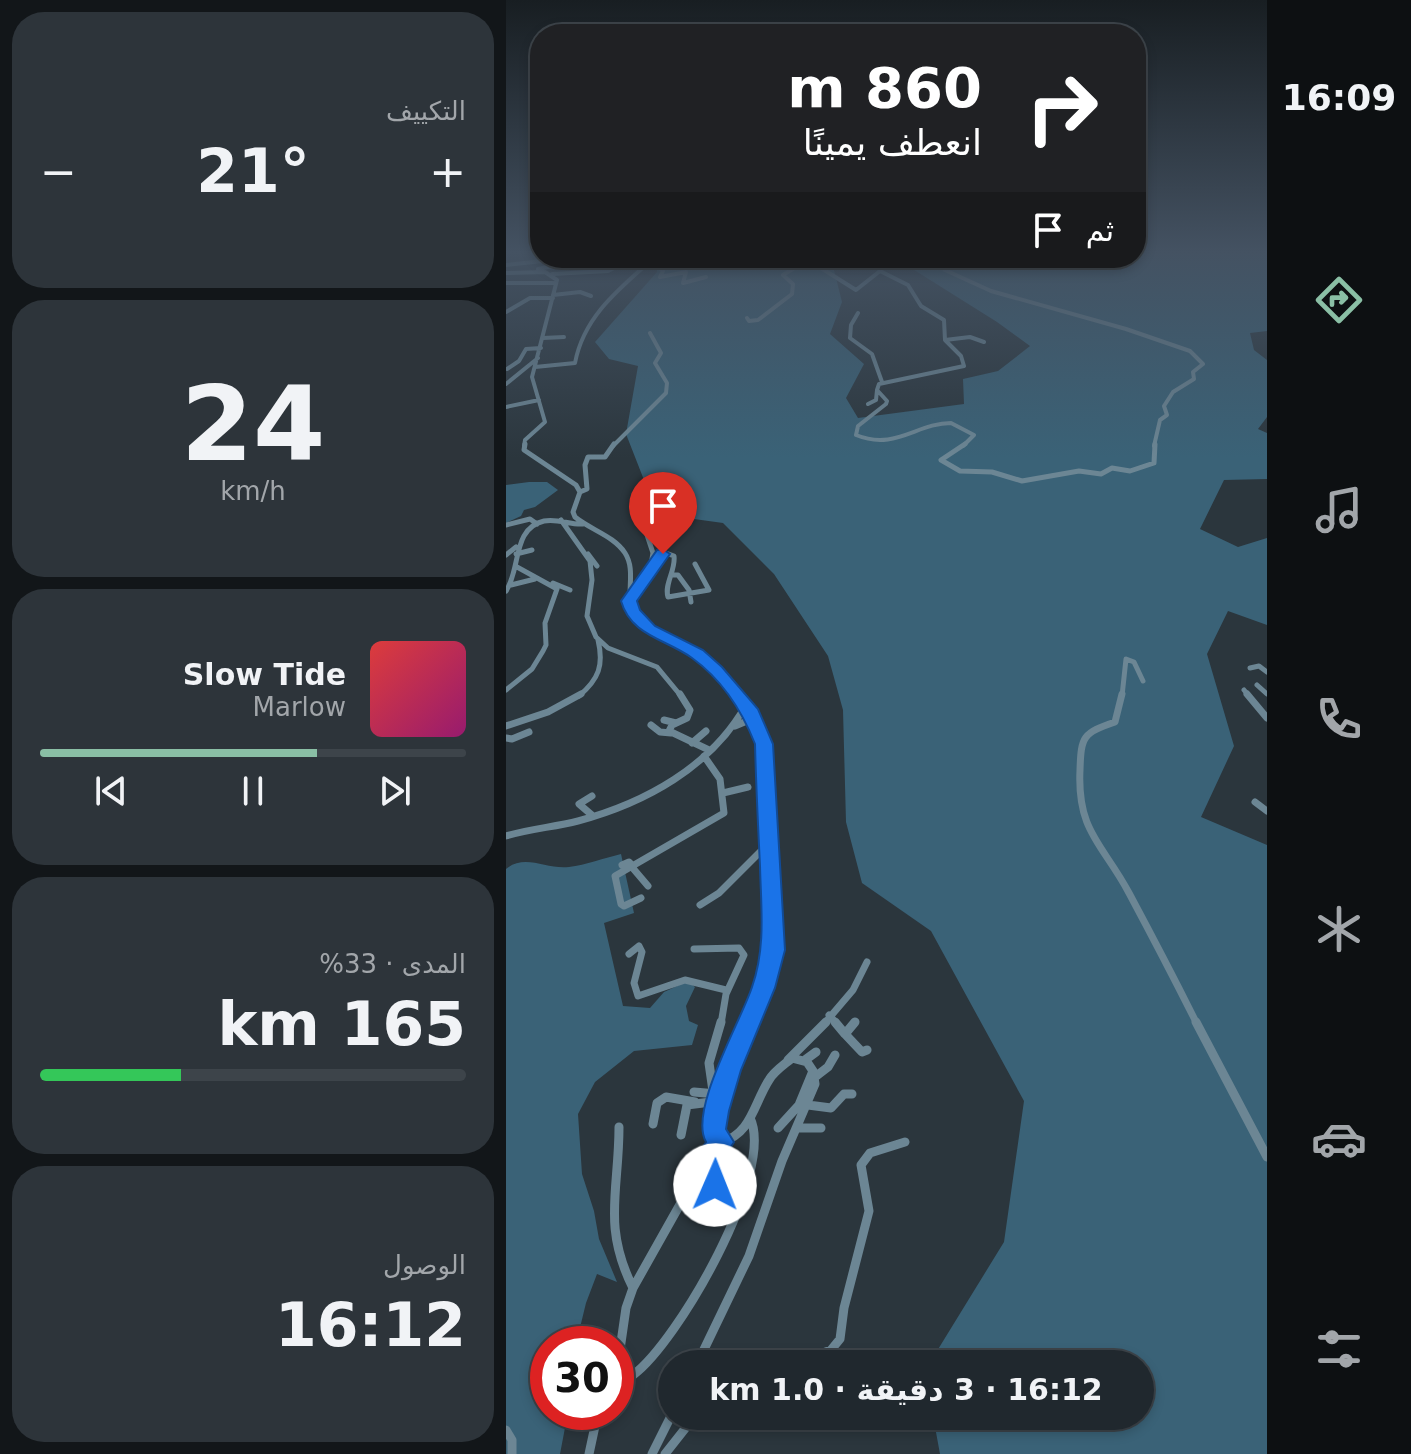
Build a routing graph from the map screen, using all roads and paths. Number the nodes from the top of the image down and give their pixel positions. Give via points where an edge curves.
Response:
1 (548, 322) edge
2 (590, 322) edge
3 (853, 322) edge
4 (943, 322) edge
5 (1102, 322) edge
6 (650, 333) dead end
7 (564, 337) dead end
8 (543, 338) junction
9 (945, 340) junction
10 (984, 342) dead end
11 (520, 345) dead end
12 (541, 348) junction
13 (529, 349) junction
14 (538, 358) junction
15 (535, 367) junction
16 (507, 369) edge
17 (882, 382) junction
18 (506, 384) edge
19 (877, 390) junction
20 (539, 400) junction
21 (868, 404) dead end
22 (506, 407) edge
23 (580, 492) junction
24 (561, 520) junction
25 (537, 524) junction
26 (583, 524) junction
27 (506, 525) edge
28 (645, 529) dead end
29 (532, 550) dead end
30 (516, 551) junction
31 (585, 554) junction
32 (506, 555) edge
33 (695, 564) dead end
34 (597, 566) dead end
35 (517, 567) junction
36 (650, 569) junction
37 (672, 575) junction
38 (535, 579) junction
39 (553, 583) junction
40 (511, 585) junction
41 (570, 590) dead end
42 (506, 591) edge
43 (690, 593) junction
44 (629, 601) junction
45 (691, 602) dead end
46 (598, 640) junction
47 (1250, 668) dead end
48 (1267, 672) edge
49 (1143, 681) dead end
50 (1257, 685) dead end
51 (506, 690) edge
52 (1244, 690) dead end
53 (1267, 694) edge
54 (746, 705) junction
55 (754, 718) junction
56 (1267, 718) edge
57 (664, 720) dead end
58 (676, 723) junction
59 (651, 725) dead end
60 (506, 726) edge
61 (735, 726) junction
62 (706, 731) dead end
63 (529, 732) dead end
64 (671, 733) junction
65 (506, 738) edge
66 (692, 743) junction
67 (706, 753) junction
68 (748, 787) dead end
69 (723, 793) junction
70 (592, 796) dead end
71 (1255, 802) dead end
72 (1267, 811) edge
73 (593, 816) junction
74 (506, 836) edge
75 (767, 850) junction
76 (622, 865) dead end
77 (632, 866) junction
78 (648, 886) dead end
79 (641, 898) dead end
80 (700, 905) dead end
81 (694, 949) dead end
82 (629, 954) dead end
83 (867, 962) dead end
84 (726, 990) junction
85 (829, 1015) junction
86 (855, 1022) dead end
87 (845, 1034) junction
88 (867, 1050) dead end
89 (816, 1052) dead end
90 (835, 1055) dead end
91 (805, 1060) junction
92 (783, 1065) junction
93 (814, 1074) junction
94 (852, 1094) dead end
95 (694, 1097) junction
96 (719, 1097) junction
97 (808, 1105) junction
98 (750, 1118) junction
99 (653, 1124) dead end
100 (619, 1127) dead end
101 (778, 1128) dead end
102 (797, 1128) junction
103 (821, 1128) dead end
104 (681, 1135) dead end
105 (721, 1142) junction
106 (905, 1142) dead end
107 (711, 1155) junction
108 (1267, 1157) edge
109 (715, 1185) dead end
110 (633, 1288) junction
111 (624, 1326) edge
112 (704, 1350) edge
113 (828, 1350) edge
114 (634, 1374) edge
115 (506, 1430) edge
116 (594, 1430) edge
117 (664, 1430) edge
118 (684, 1430) edge
119 (512, 1454) edge
120 (589, 1454) edge
121 (652, 1454) edge
122 (665, 1454) edge

1 - 8 street
2 - 15 street via 577,343 575,363
3 - 17 street via 850,338 872,354
4 - 9 street
5 - 19 street via 1190,348 1203,364 1164,406 1167,415 1160,420 1150,466 1022,481 992,472 960,471 941,460 974,435 952,423 909,436 859,438 858,426 886,404
6 - 23 street via 661,353 655,363 667,383 666,393 615,440 605,457 588,457 587,489
7 - 8 street
8 - 12 street
9 - 10 street via 970,337
9 - 17 street via 964,367
11 - 13 street
12 - 13 street
12 - 14 street
13 - 16 street
14 - 15 street
14 - 18 street
15 - 20 street
17 - 19 street
19 - 21 street via 876,400
20 - 22 street
20 - 23 street via 544,424 523,447
23 - 26 street via 573,512
24 - 25 street
24 - 26 street
24 - 31 street
25 - 27 street via 530,519
25 - 30 street via 528,529
26 - 44 street via 626,555 631,567
28 - 36 street via 653,553
29 - 30 street
30 - 32 street
30 - 35 street
31 - 34 street
31 - 46 street via 592,579 587,615
33 - 43 street via 710,588
35 - 38 street
35 - 40 street
36 - 37 street via 660,555 669,553 676,558
36 - 44 street
37 - 43 street via 681,576
37 - 43 street via 668,597
38 - 39 street
38 - 40 street
39 - 41 street
39 - 51 street via 557,589 545,623 546,645 532,669
40 - 42 street
43 - 45 street
44 - 54 street via 639,621 703,658
46 - 58 street via 664,674 690,710
46 - 60 street via 602,661 594,681 554,711
47 - 48 street via 1259,666
49 - 108 street via 1134,662 1126,659 1115,722 1084,739 1077,791 1080,813 1122,880
50 - 53 street
52 - 56 street
54 - 55 street
54 - 61 street
55 - 61 street
55 - 75 street via 764,744
57 - 58 street
58 - 64 street
59 - 64 street
61 - 67 street
62 - 66 street
63 - 65 street
64 - 66 street
66 - 67 street
67 - 69 street
67 - 73 street via 647,799
68 - 69 street
69 - 77 street via 724,813 715,821
70 - 73 street via 579,804
71 - 72 street
73 - 74 street
75 - 80 street
75 - 96 street via 774,950
76 - 77 street
77 - 78 street
77 - 79 street via 615,876 620,902 624,906
81 - 84 street via 743,952 740,970
82 - 84 street via 639,946 642,952 634,983 638,996 685,980
83 - 85 street via 848,999
84 - 96 street via 708,1069 710,1086
85 - 87 street
85 - 92 street
86 - 87 street
87 - 88 street via 862,1052
89 - 91 street
90 - 93 street via 828,1067
91 - 92 street via 792,1058
91 - 93 street
92 - 98 street via 770,1077
93 - 97 street
93 - 101 street via 806,1080 794,1113
94 - 97 street via 844,1094 831,1108
95 - 96 street
95 - 99 street via 666,1097 657,1103
95 - 104 street via 687,1105
96 - 105 street via 713,1132
97 - 102 street
98 - 105 street via 740,1134
98 - 114 street via 757,1133 729,1231 683,1313 646,1367
100 - 110 street via 613,1237
102 - 103 street
102 - 112 street via 749,1256
105 - 107 street
106 - 113 street via 870,1153 861,1165 869,1211 840,1339
107 - 109 street via 718,1173
107 - 110 street
110 - 111 street
115 - 119 street
116 - 120 street
117 - 121 street
118 - 122 street

